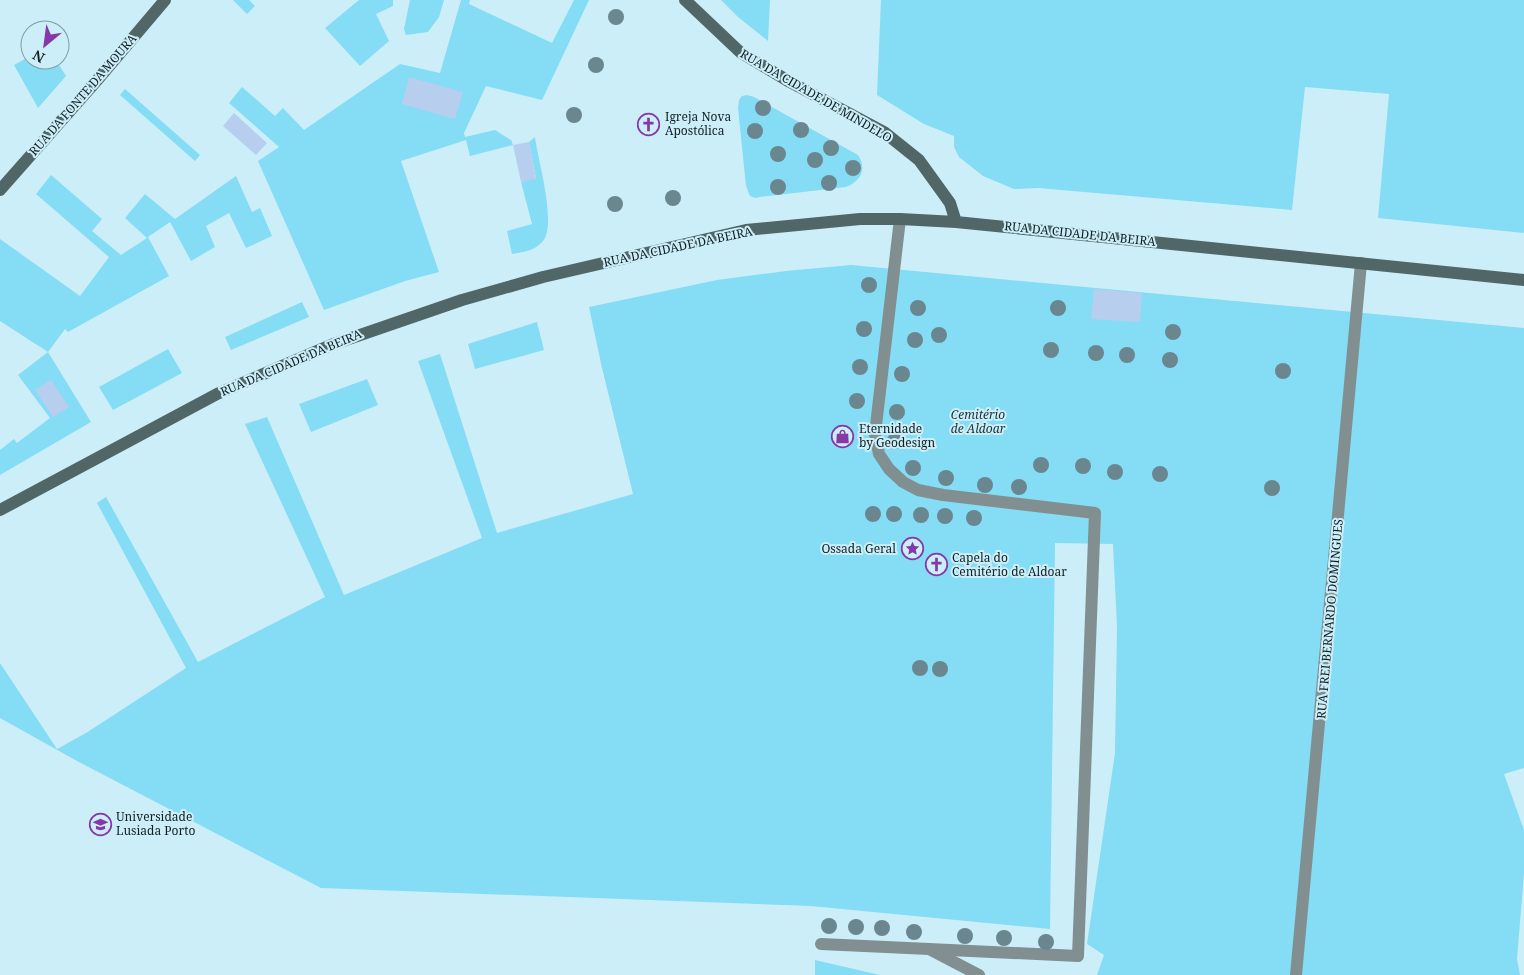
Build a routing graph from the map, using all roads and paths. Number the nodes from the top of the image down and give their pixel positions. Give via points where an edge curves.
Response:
1 (165, 0) edge
2 (685, 0) edge
3 (0, 190) edge
4 (900, 219) junction
5 (956, 222) junction
6 (1361, 263) junction
7 (1524, 280) edge
8 (0, 510) edge
9 (821, 944) dead end
10 (929, 949) junction
11 (979, 975) edge
12 (1296, 975) edge

1 - 3 street, RUA DA FONTE DA MOURA
2 - 5 street, RUA DA CIDADE DE MINDELO via 740,52 884,132 919,160 950,203
4 - 5 street, RUA DA CIDADE DA BEIRA
4 - 8 street, RUA DA CIDADE DA BEIRA via 860,219 746,230 543,277 462,300 331,345 217,394
4 - 10 street via 875,434 879,454 903,482 918,490 1096,513 1078,956
5 - 6 street, RUA DA CIDADE DA BEIRA
6 - 7 street, RUA DA CIDADE DA BEIRA
6 - 12 street, RUA FREI BERNARDO DOMINGUES
9 - 10 street
10 - 11 street

